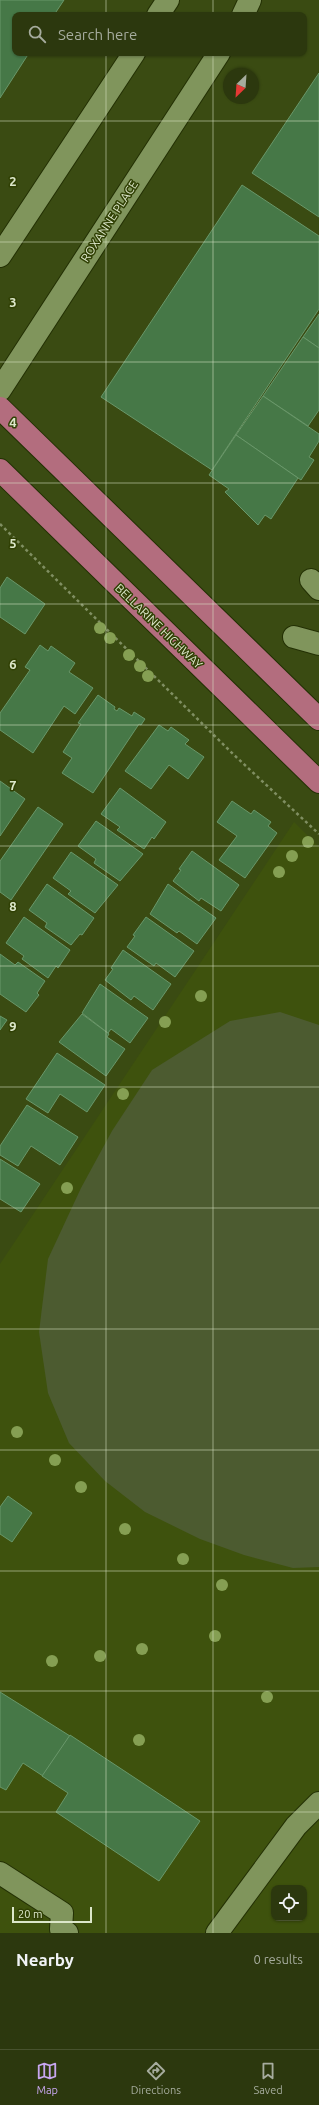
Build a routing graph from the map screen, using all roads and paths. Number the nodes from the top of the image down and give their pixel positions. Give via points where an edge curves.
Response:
1 (168, 0) edge
2 (250, 0) edge
3 (160, 12) edge
4 (244, 12) edge
5 (132, 56) edge
6 (216, 56) edge
7 (0, 256) edge
8 (0, 390) edge
9 (0, 408) edge
10 (0, 470) edge
11 (0, 524) edge
12 (294, 637) dead end
13 (319, 644) edge
14 (319, 719) edge
15 (319, 782) edge
16 (319, 834) edge
17 (319, 1803) edge
18 (0, 1873) edge
19 (67, 1933) edge
20 (217, 1933) edge

1 - 3 street
2 - 4 street
5 - 7 street
6 - 8 street, ROXANNE PLACE
9 - 14 highway
10 - 15 highway, BELLARINE HIGHWAY
11 - 16 path via 233,754
12 - 13 street
17 - 20 street via 296,1826
18 - 19 street via 62,1913 61,1929

